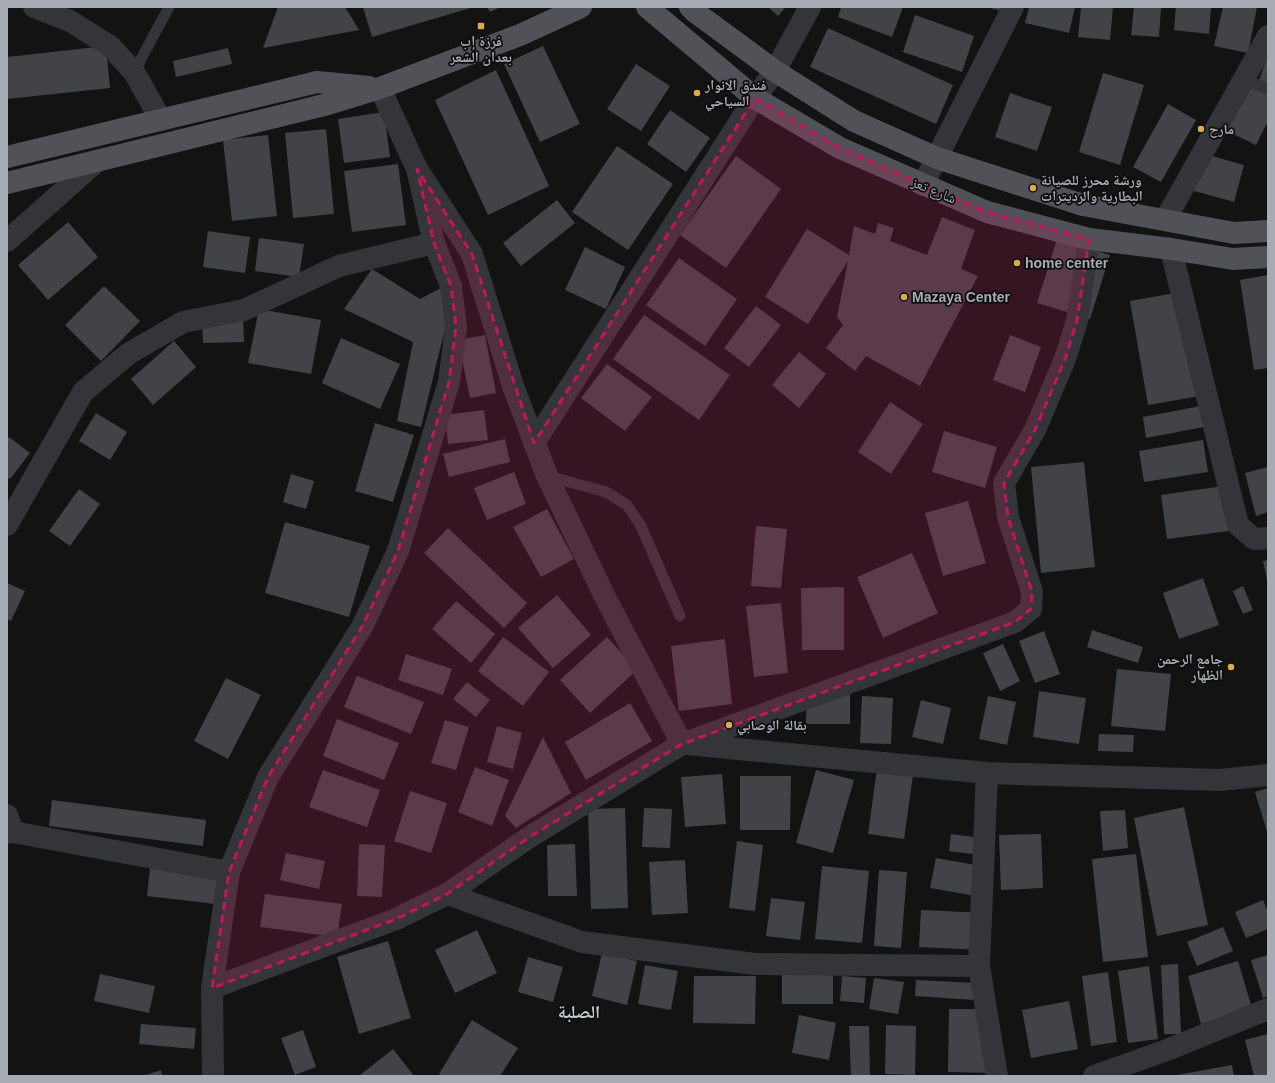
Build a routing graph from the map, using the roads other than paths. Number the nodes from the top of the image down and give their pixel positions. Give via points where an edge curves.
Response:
1 (34, 7) edge
2 (169, 7) edge
3 (581, 7) edge
4 (647, 7) edge
5 (690, 7) edge
6 (810, 7) edge
7 (1013, 7) edge
8 (1268, 36) edge
9 (775, 71) junction
10 (134, 72) junction
11 (1244, 79) junction
12 (380, 88) junction
13 (1268, 89) edge
14 (755, 98) junction
15 (161, 120) junction
16 (7, 157) edge
17 (936, 158) junction
18 (98, 161) junction
19 (417, 169) junction
20 (7, 183) edge
21 (923, 185) junction
22 (1165, 220) junction
23 (1268, 231) edge
24 (1089, 239) junction
25 (7, 241) edge
26 (434, 243) junction
27 (1171, 249) junction
28 (1268, 258) edge
29 (534, 443) junction
30 (547, 476) junction
31 (7, 525) edge
32 (1268, 538) edge
33 (680, 616) dead end
34 (682, 744) junction
35 (987, 773) junction
36 (1268, 775) edge
37 (9, 827) edge
38 (229, 872) junction
39 (447, 894) junction
40 (979, 966) junction
41 (212, 988) junction
42 (1268, 1009) edge
43 (213, 1076) edge
44 (997, 1076) edge
45 (1094, 1076) edge

1 - 10 street via 70,21 110,46
2 - 10 lane
3 - 12 main road via 520,35
4 - 14 main road, شارع تعز
5 - 9 main road
6 - 9 street
7 - 17 street
8 - 11 street
9 - 14 street
9 - 17 main road via 854,121
10 - 15 street
11 - 13 lane
11 - 22 street
12 - 15 main road via 317,82
12 - 18 main road via 320,106
12 - 19 street
14 - 21 main road, شارع تعز via 840,148
14 - 29 street
15 - 16 main road
17 - 21 street
17 - 22 main road via 1083,205
18 - 20 main road
18 - 25 street
19 - 26 street
19 - 29 street via 472,254 513,386
21 - 24 main road, شارع تعز via 987,212
22 - 23 main road via 1234,233
24 - 27 main road, شارع تعز
24 - 34 street via 1077,320 1065,359 1035,430 1004,483 1008,517 1032,592 1031,609 1015,622
26 - 31 street via 339,266 244,310 183,322 128,354 83,392
26 - 38 street via 450,286 456,327 450,382 398,552 362,627 268,777
27 - 28 main road, شارع تعز via 1232,259
27 - 32 street via 1238,525 1254,539
29 - 30 street
30 - 33 lane via 606,492 627,505 641,526
30 - 34 street via 605,597
34 - 35 street
34 - 39 street via 531,836
35 - 36 street via 1220,780
35 - 40 street
37 - 38 street
38 - 41 street
39 - 40 street via 582,942 755,964
39 - 41 street via 396,919
40 - 44 street
41 - 43 street
42 - 45 street

